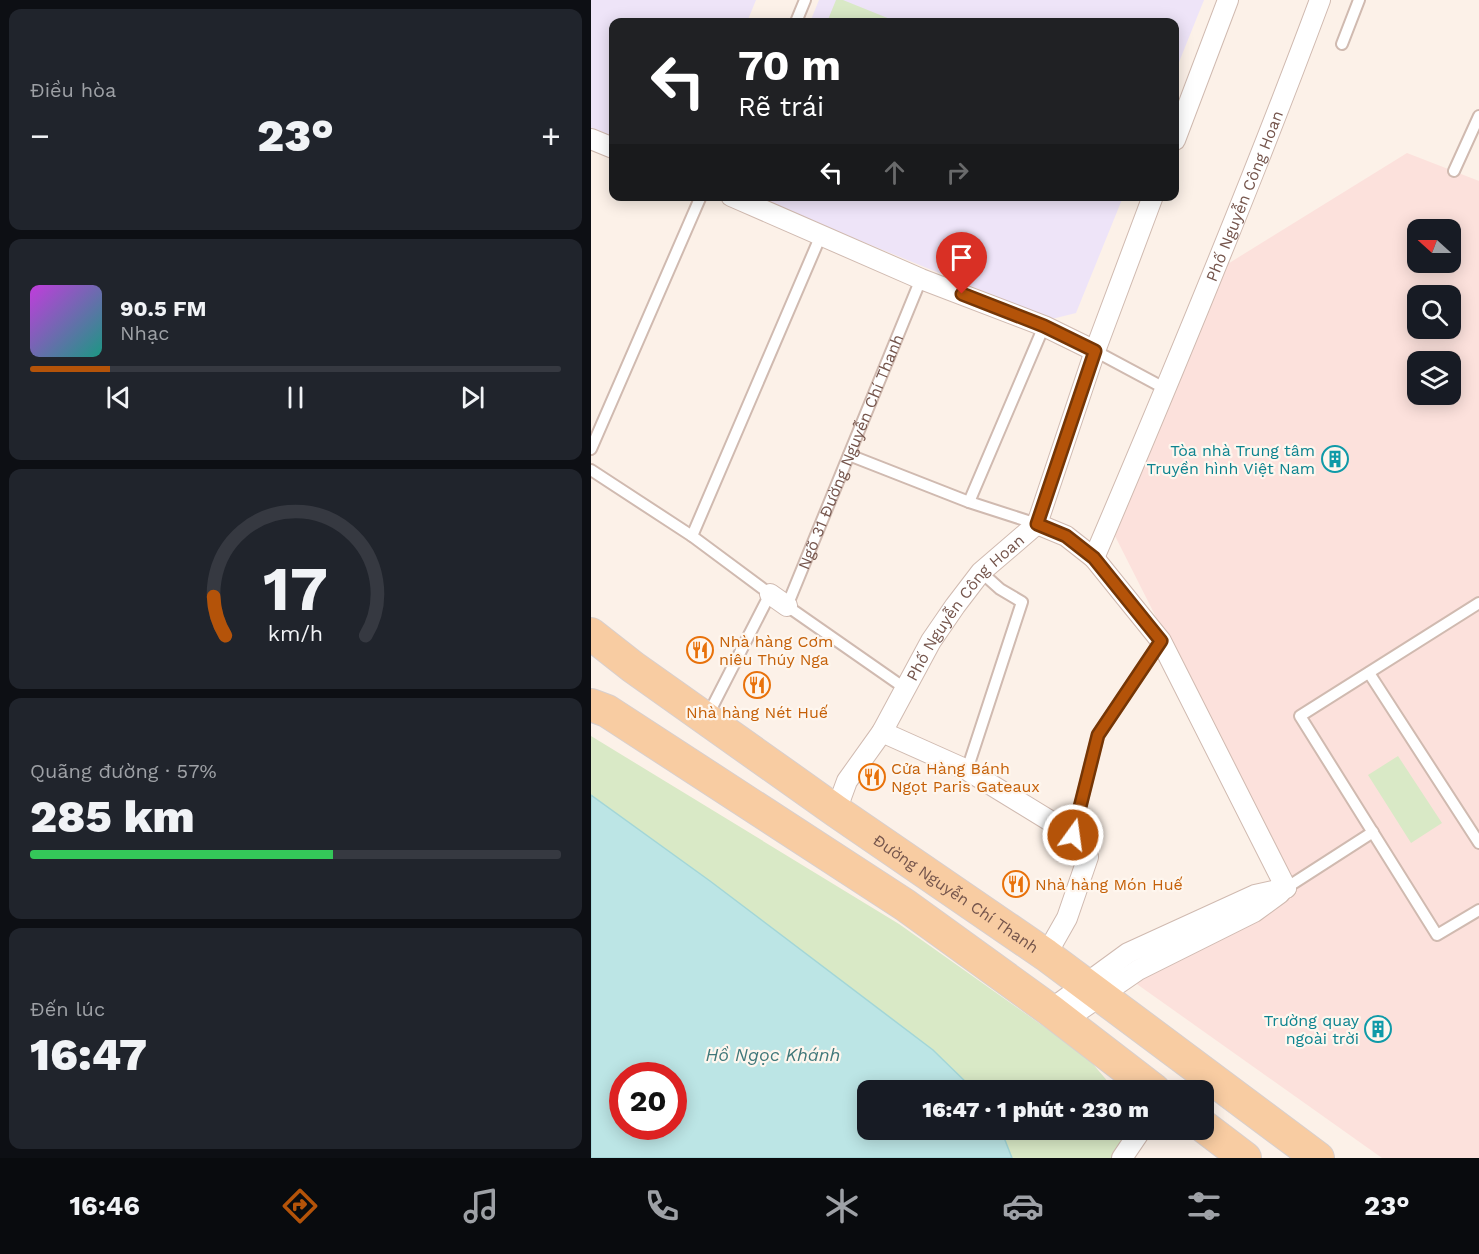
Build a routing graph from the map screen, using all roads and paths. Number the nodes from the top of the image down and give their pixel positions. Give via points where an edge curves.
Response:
1 (805, 0) edge
2 (1228, 0) edge
3 (1320, 0) edge
4 (1359, 0) edge
5 (798, 18) edge
6 (1343, 44) dead end
7 (1479, 116) edge
8 (1179, 129) edge
9 (591, 139) edge
10 (609, 146) edge
11 (1455, 171) dead end
12 (699, 201) edge
13 (743, 201) edge
14 (1151, 201) edge
15 (821, 235) junction
16 (921, 279) junction
17 (1044, 326) junction
18 (1095, 351) junction
19 (1166, 389) junction
20 (591, 449) edge
21 (849, 455) junction
22 (591, 470) edge
23 (969, 502) junction
24 (1037, 524) junction
25 (692, 536) junction
26 (1094, 558) junction
27 (981, 572) junction
28 (770, 594) junction
29 (1479, 603) edge
30 (787, 606) junction
31 (591, 634) edge
32 (1161, 641) junction
33 (591, 649) edge
34 (633, 667) junction
35 (1369, 672) junction
36 (906, 689) junction
37 (596, 704) edge
38 (707, 718) junction
39 (882, 732) junction
40 (967, 770) junction
41 (836, 811) junction
42 (1373, 832) junction
43 (1073, 835) junction
44 (1479, 843) edge
45 (1286, 888) junction
46 (1479, 910) edge
47 (1046, 955) junction
48 (1092, 990) junction
49 (1057, 1015) junction
50 (1141, 1080) edge
51 (1214, 1134) edge
52 (1134, 1140) edge
53 (1122, 1158) edge
54 (1245, 1158) edge
55 (1317, 1158) edge

1 - 5 lane
2 - 8 street
3 - 19 street, Phố Nguyễn Công Hoan via 1274,125
4 - 6 lane
7 - 11 lane
9 - 10 street
12 - 20 lane
13 - 15 street
14 - 18 street, Phố Nguyễn Công Hoan
15 - 16 street
15 - 25 lane
16 - 17 street
16 - 21 lane, Ngõ 31 Đường Nguyễn Chí Thanh
17 - 18 street
17 - 23 lane
18 - 19 lane
18 - 24 street, Phố Nguyễn Công Hoan
19 - 26 street, Phố Nguyễn Công Hoan
21 - 23 lane
21 - 30 lane, Ngõ 31 Đường Nguyễn Chí Thanh
22 - 25 lane
23 - 24 lane
24 - 26 street via 1066,536
24 - 27 street, Phố Nguyễn Công Hoan
25 - 28 lane
26 - 32 street
27 - 36 street, Phố Nguyễn Công Hoan via 931,641
27 - 40 lane via 1022,602
28 - 30 street
28 - 38 lane
29 - 35 lane
30 - 36 lane
31 - 34 main road, Đường Nguyễn Chí Thanh
32 - 43 lane via 1098,735
32 - 45 street
33 - 34 main road
34 - 38 main road, Đường Nguyễn Chí Thanh
35 - 42 lane via 1300,716
35 - 44 lane
36 - 39 street, Phố Nguyễn Công Hoan
37 - 49 main road via 905,905
38 - 41 main road, Đường Nguyễn Chí Thanh
39 - 40 street
39 - 41 street, Phố Nguyễn Công Hoan via 847,781
40 - 43 street
41 - 47 main road, Đường Nguyễn Chí Thanh
42 - 45 lane
42 - 46 lane via 1437,936
43 - 47 street via 1088,857 1067,918
45 - 48 street via 1254,912
47 - 48 main road, Đường Nguyễn Chí Thanh
48 - 49 street
48 - 55 main road, Đường Nguyễn Chí Thanh
49 - 50 main road
51 - 54 main road
52 - 53 street

